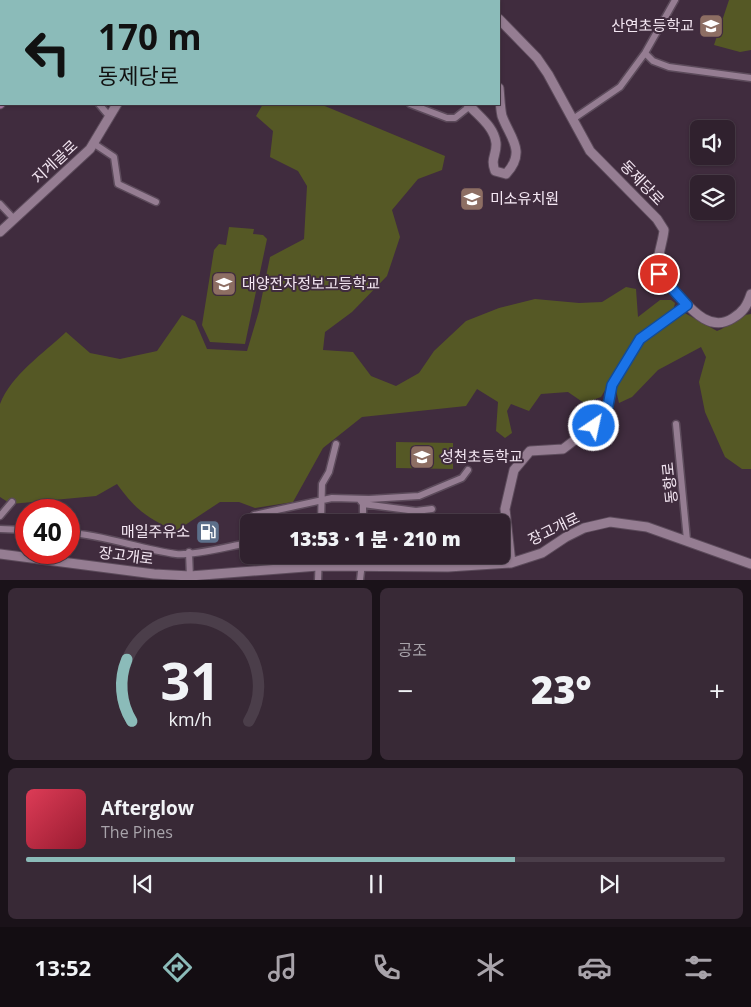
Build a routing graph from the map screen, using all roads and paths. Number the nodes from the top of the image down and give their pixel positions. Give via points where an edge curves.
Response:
1 (675, 0) edge
2 (500, 21) edge
3 (645, 53) junction
4 (751, 78) edge
5 (500, 97) edge
6 (100, 105) edge
7 (116, 105) edge
8 (413, 105) edge
9 (469, 105) edge
10 (109, 116) junction
11 (573, 119) junction
12 (93, 142) junction
13 (156, 202) dead end
14 (0, 204) edge
15 (14, 219) junction
16 (0, 232) edge
17 (751, 294) edge
18 (687, 305) junction
19 (749, 306) edge
20 (676, 424) dead end
21 (336, 444) dead end
22 (468, 470) dead end
23 (322, 500) junction
24 (361, 501) junction
25 (12, 502) dead end
26 (432, 509) dead end
27 (259, 514) edge
28 (321, 514) edge
29 (362, 514) edge
30 (0, 516) edge
31 (0, 529) edge
32 (15, 530) edge
33 (80, 533) edge
34 (687, 540) junction
35 (240, 544) edge
36 (189, 552) junction
37 (0, 554) edge
38 (511, 563) junction
39 (751, 564) edge
40 (318, 566) junction
41 (363, 567) junction
42 (154, 574) junction
43 (252, 576) edge
44 (190, 578) edge
45 (146, 580) edge
46 (318, 580) edge
47 (360, 580) edge

1 - 3 street
2 - 11 street, 동제당로 via 537,58
3 - 4 street via 669,67
3 - 11 street via 620,87
5 - 9 street via 502,116 517,148 512,167 506,174 495,171 491,161 496,146 494,135
6 - 10 street
7 - 10 street, 지게골로
8 - 9 street via 447,118 454,118
10 - 12 street, 지게골로
11 - 18 street, 동제당로 via 590,152 637,197 664,230 659,274
12 - 13 street via 114,157 118,184
12 - 15 street, 지게골로 via 90,149
14 - 15 street
15 - 16 street, 지게골로
17 - 19 street, 동제당로
18 - 19 street, 동제당로 via 702,319 716,324 726,323
18 - 38 street via 640,339 612,385 606,416 564,449 530,451 514,470 505,509
20 - 34 street, 동항로
21 - 23 street via 329,472 322,484
22 - 24 street via 462,478 419,496
23 - 24 street
23 - 27 street
23 - 28 street
24 - 26 street via 416,511
24 - 29 street
25 - 30 street
31 - 32 street
33 - 36 street via 178,554
34 - 38 street, 장고개로 via 647,527 610,522 584,528 542,553
34 - 39 street, 장고개로
35 - 36 street
36 - 44 street
37 - 42 street, 장고개로
38 - 41 street, 장고개로
40 - 41 street, 장고개로
40 - 43 street, 장고개로
40 - 46 street
41 - 47 street
42 - 44 street, 장고개로
42 - 45 street
43 - 44 street, 장고개로

